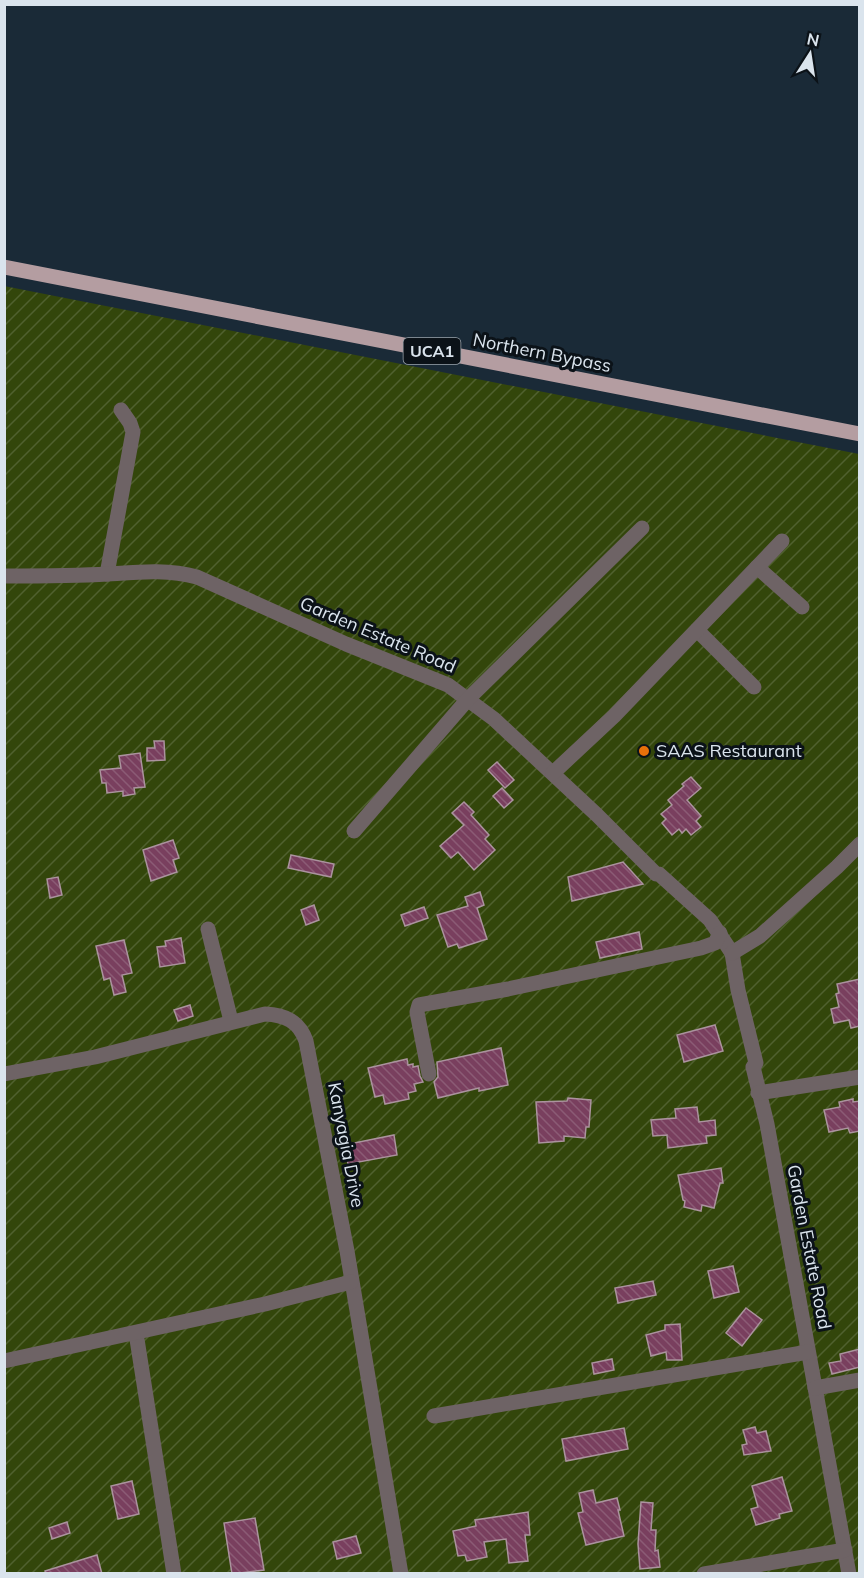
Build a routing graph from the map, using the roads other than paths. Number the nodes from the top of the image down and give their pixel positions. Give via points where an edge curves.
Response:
1 (4, 267) edge
2 (121, 410) dead end
3 (860, 434) edge
4 (642, 528) dead end
5 (782, 541) dead end
6 (757, 567) junction
7 (107, 574) junction
8 (4, 576) edge
9 (802, 607) dead end
10 (697, 630) junction
11 (754, 687) dead end
12 (468, 699) junction
13 (553, 774) junction
14 (354, 831) dead end
15 (860, 844) edge
16 (208, 929) dead end
17 (720, 933) junction
18 (732, 953) junction
19 (231, 1021) junction
20 (4, 1074) edge
21 (429, 1074) dead end
22 (860, 1077) edge
23 (758, 1093) junction
24 (351, 1282) junction
25 (136, 1333) junction
26 (808, 1352) junction
27 (4, 1361) edge
28 (860, 1380) edge
29 (815, 1389) junction
30 (434, 1416) dead end
31 (845, 1550) junction
32 (174, 1574) edge
33 (401, 1574) edge
34 (704, 1574) edge
35 (849, 1574) edge

1 - 3 main road, Northern Bypass / UCA1
2 - 7 street via 133,432
4 - 12 street
5 - 6 street
6 - 9 street
6 - 10 street
7 - 8 street, Garden Estate Road
7 - 12 street, Garden Estate Road via 157,571 197,577 345,644 448,685
10 - 11 street
10 - 13 street
12 - 13 street, Garden Estate Road
12 - 14 street
13 - 17 street, Garden Estate Road
15 - 18 street via 760,936
16 - 19 street
17 - 18 street, Garden Estate Road
17 - 21 street via 715,943 701,948 419,1005
18 - 23 street, Garden Estate Road via 756,1063 753,1066
19 - 20 street, Kanyagia Drive via 95,1057
19 - 24 street, Kanyagia Drive via 273,1014 289,1019 303,1032
22 - 23 street
23 - 26 street, Garden Estate Road
24 - 25 street
24 - 33 street, Kanyagia Drive
25 - 27 street
25 - 32 street
26 - 29 street, Garden Estate Road
26 - 30 street
28 - 29 street
29 - 31 street, Garden Estate Road
31 - 34 street
31 - 35 street, Garden Estate Road

